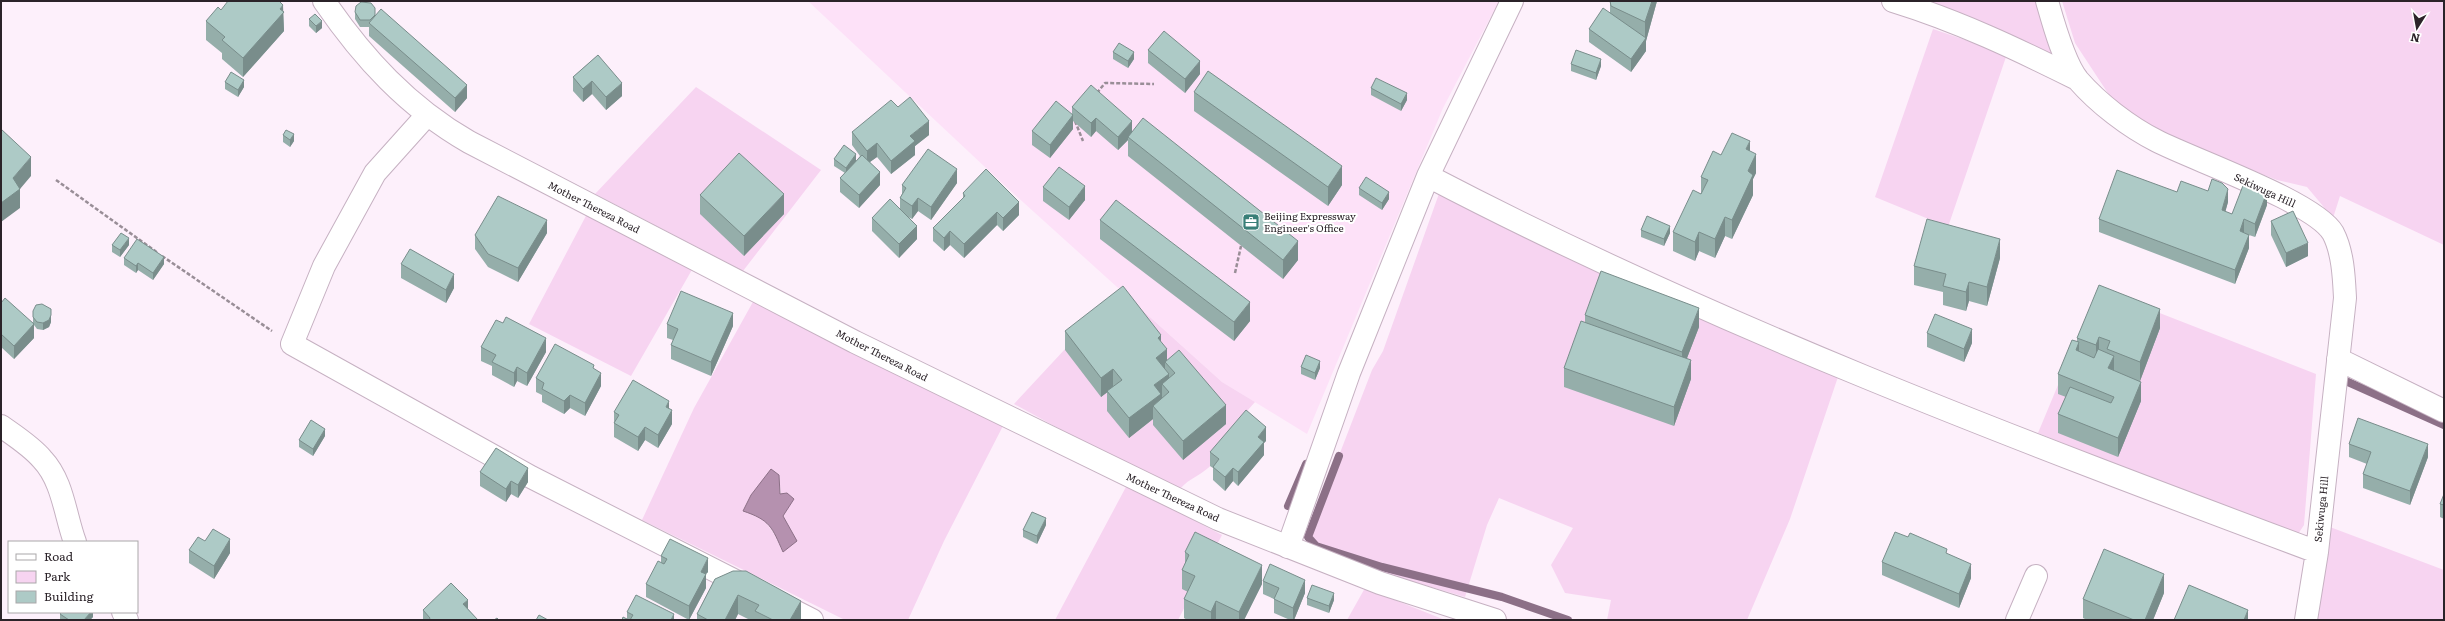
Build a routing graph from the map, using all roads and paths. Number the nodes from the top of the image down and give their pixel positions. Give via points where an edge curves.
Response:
1 (324, 1) edge
2 (1512, 1) edge
3 (1893, 1) edge
4 (2047, 1) edge
5 (2077, 79) junction
6 (1154, 84) dead end
7 (1092, 99) edge
8 (427, 115) junction
9 (1079, 115) edge
10 (1083, 141) dead end
11 (1428, 176) junction
12 (56, 180) dead end
13 (1241, 246) dead end
14 (1235, 274) dead end
15 (292, 344) junction
16 (2338, 359) junction
17 (2444, 411) edge
18 (1, 426) edge
19 (75, 541) edge
20 (1288, 547) junction
21 (2317, 552) junction
22 (2036, 576) dead end
23 (812, 620) edge
24 (1495, 620) edge
25 (2017, 620) edge
26 (2306, 620) edge

1 - 8 street, Mother Thereza Road via 349,38 380,73
2 - 11 street
3 - 5 street via 1927,11 1993,38
4 - 5 street, Sekiwuga Hill via 2056,32
5 - 16 street, Sekiwuga Hill via 2102,102 2154,140 2290,200 2333,232 2344,276 2345,298
6 - 7 path via 1105,84
8 - 15 street via 375,173 327,261
8 - 20 street, Mother Thereza Road via 469,142 855,342 1205,512
9 - 10 path via 1074,120
11 - 20 street via 1349,373
11 - 21 street via 1596,259 1855,372 2067,458
12 - 15 path via 203,285
13 - 14 path
15 - 23 street via 531,477
16 - 17 street
16 - 21 street, Sekiwuga Hill
18 - 19 street via 34,451 50,468
20 - 24 street, Mother Thereza Road via 1380,583
21 - 26 street, Sekiwuga Hill
22 - 25 street

